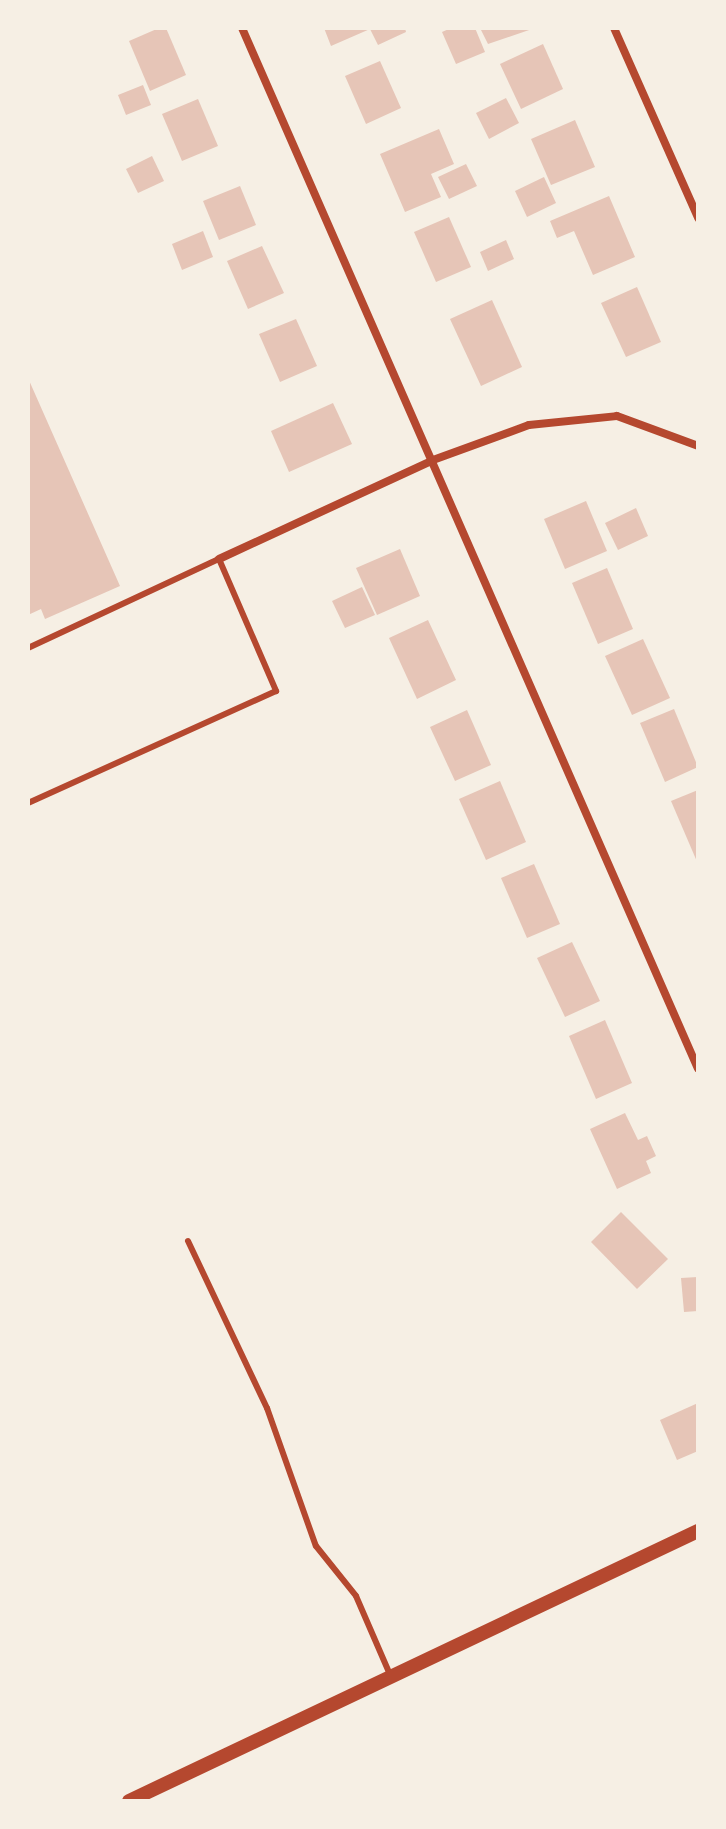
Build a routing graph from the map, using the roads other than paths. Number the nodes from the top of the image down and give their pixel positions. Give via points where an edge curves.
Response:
1 (242, 28) edge
2 (614, 28) edge
3 (698, 218) edge
4 (698, 446) edge
5 (433, 460) junction
6 (219, 559) junction
7 (28, 648) edge
8 (28, 803) edge
9 (698, 1069) edge
10 (188, 1241) dead end
11 (698, 1531) edge
12 (391, 1677) junction
13 (129, 1801) edge

1 - 5 street
2 - 3 street
4 - 5 street via 617,416 529,425
5 - 6 street
5 - 9 street
6 - 7 lane
6 - 8 lane via 276,691
10 - 12 lane via 267,1408 316,1546 356,1596
11 - 12 street
12 - 13 street

